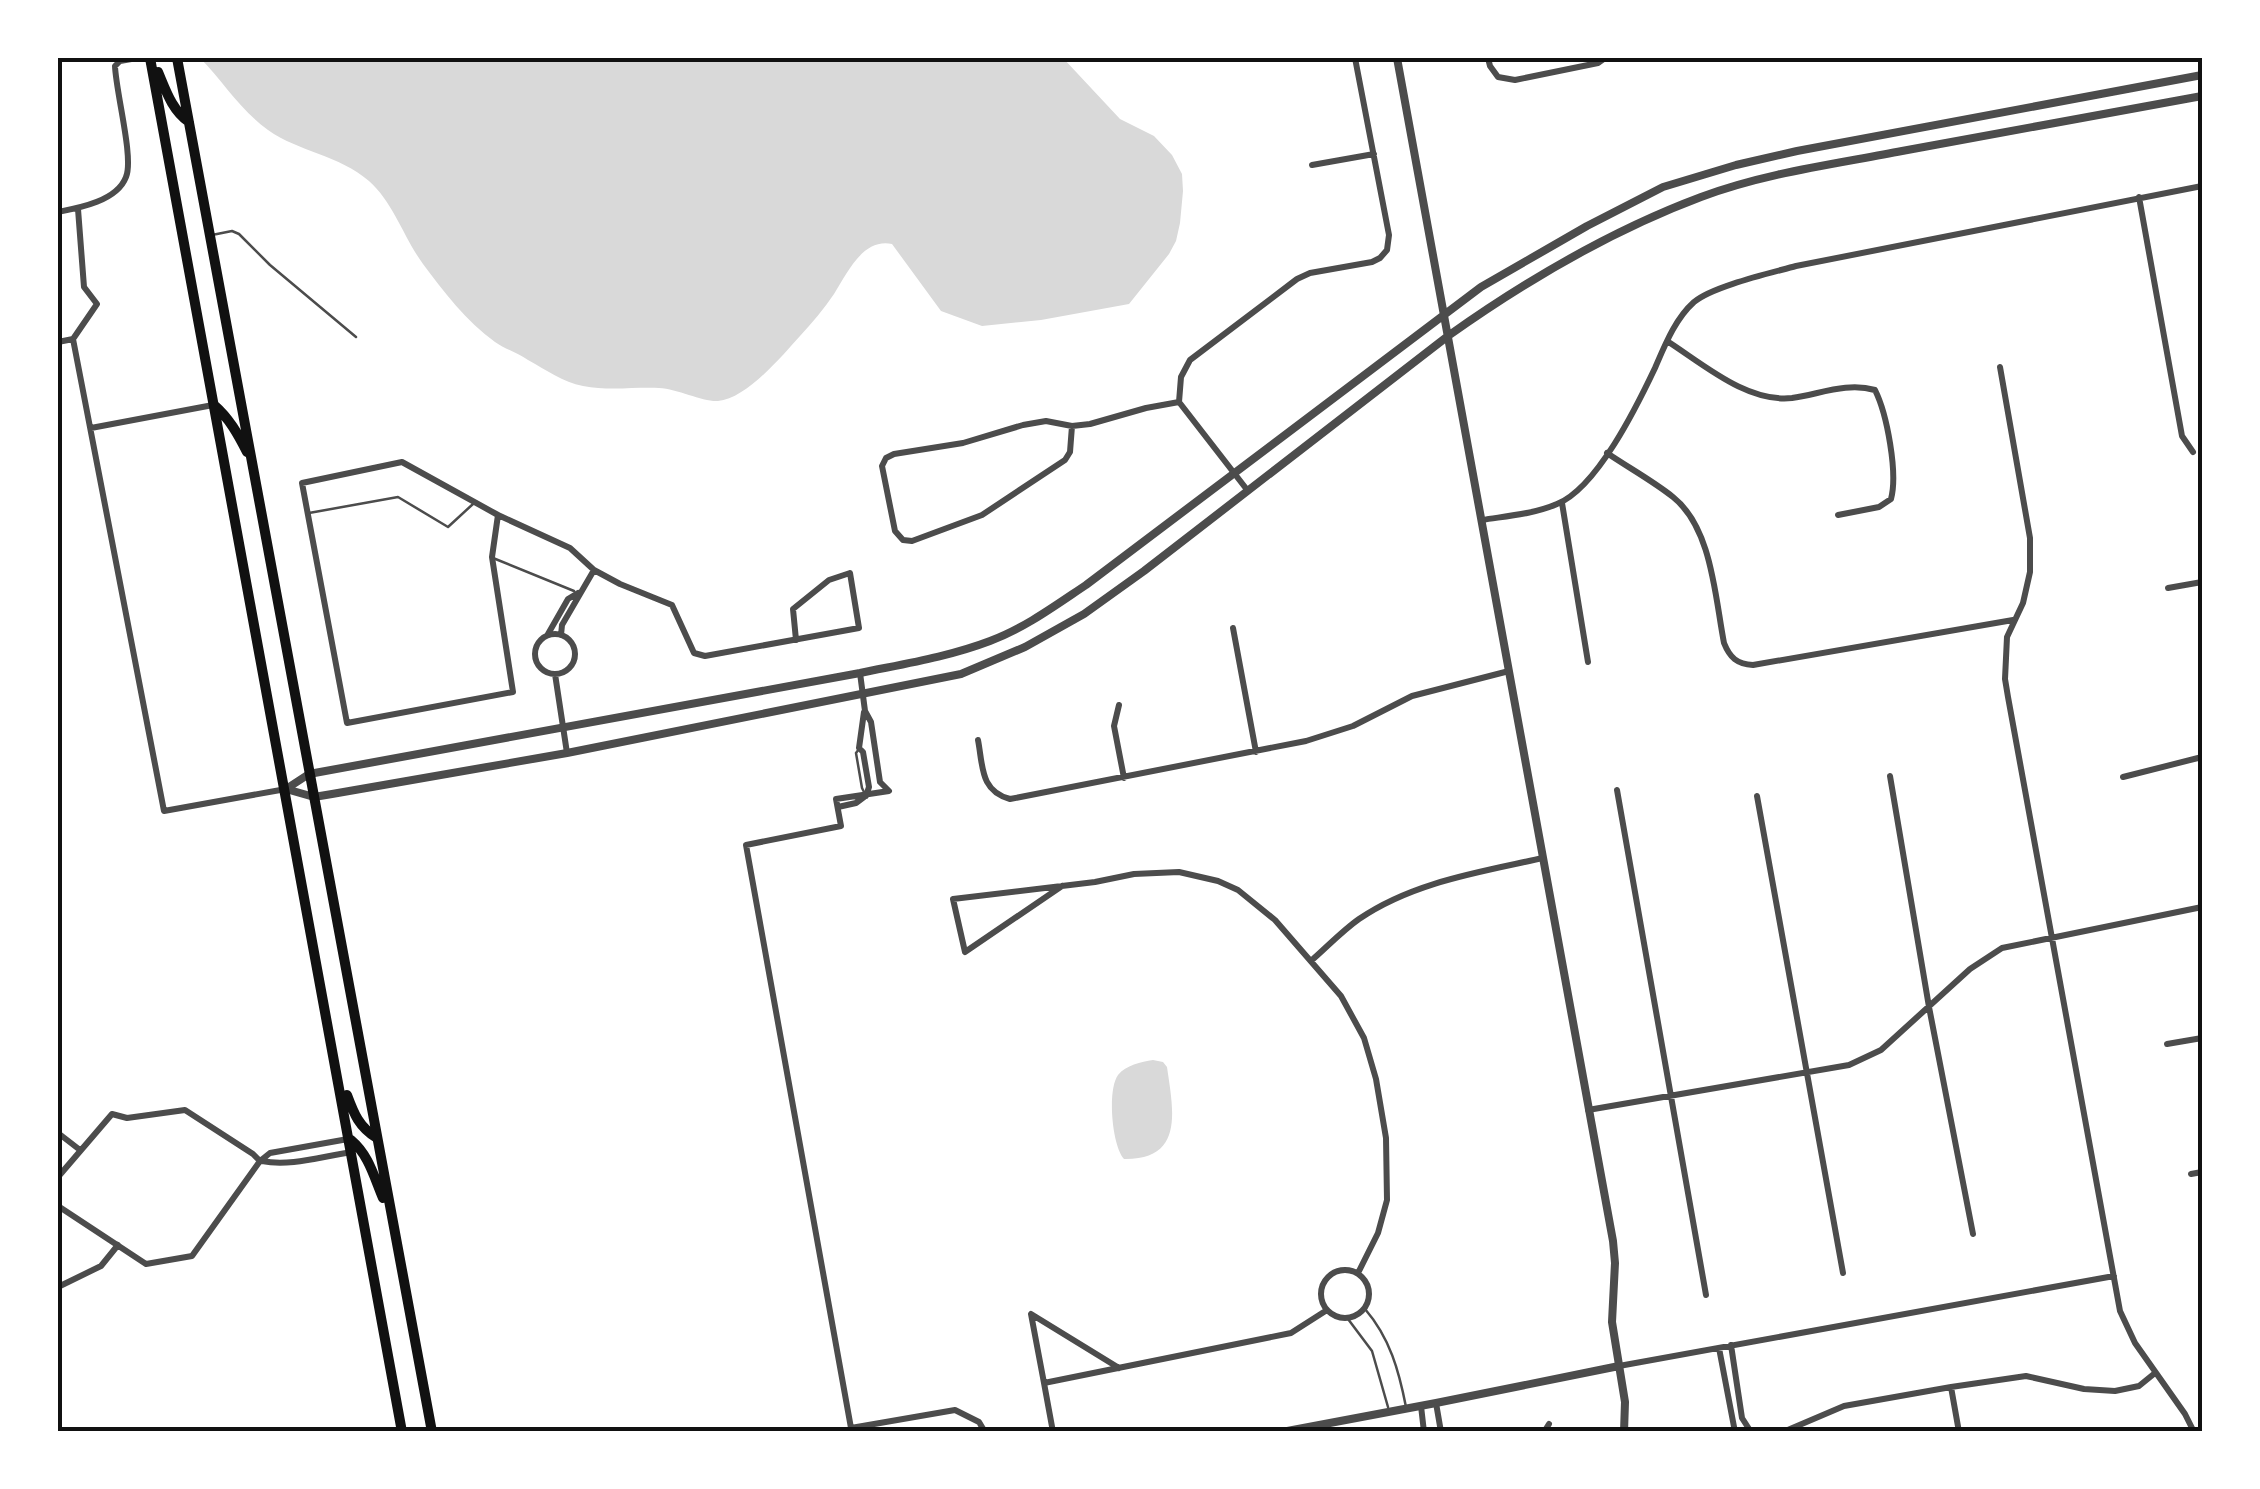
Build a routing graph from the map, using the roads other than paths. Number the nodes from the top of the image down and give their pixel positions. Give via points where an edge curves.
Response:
1 (138, 58) edge
2 (151, 58) edge
3 (177, 58) edge
4 (1353, 58) edge
5 (1397, 58) edge
6 (1488, 58) edge
7 (1604, 58) edge
8 (2202, 74) edge
9 (2202, 96) edge
10 (189, 122) junction
11 (1374, 154) junction
12 (1312, 165) dead end
13 (2202, 186) edge
14 (2139, 197) junction
15 (78, 209) junction
16 (58, 212) edge
17 (210, 235) junction
18 (1444, 314) junction
19 (1448, 336) junction
20 (356, 337) dead end
21 (73, 339) junction
22 (1667, 341) junction
23 (58, 342) edge
24 (2000, 366) dead end
25 (1179, 402) junction
26 (214, 404) junction
27 (1072, 426) junction
28 (91, 428) junction
29 (2193, 452) dead end
30 (1608, 453) junction
31 (252, 462) junction
32 (1234, 475) junction
33 (1248, 490) junction
34 (476, 502) junction
35 (1562, 503) junction
36 (308, 513) junction
37 (1838, 514) dead end
38 (498, 515) junction
39 (1482, 520) junction
40 (492, 557) junction
41 (594, 570) junction
42 (2202, 582) edge
43 (2168, 588) dead end
44 (580, 593) junction
45 (2013, 620) junction
46 (1233, 628) dead end
47 (561, 635) junction
48 (547, 636) junction
49 (796, 640) junction
50 (1588, 662) dead end
51 (1509, 671) junction
52 (860, 673) junction
53 (555, 674) junction
54 (863, 694) junction
55 (1119, 705) dead end
56 (865, 711) junction
57 (562, 728) junction
58 (978, 740) dead end
59 (1256, 752) junction
60 (567, 753) junction
61 (2202, 756) edge
62 (309, 774) junction
63 (1890, 776) dead end
64 (2123, 776) dead end
65 (1124, 778) junction
66 (286, 789) junction
67 (1617, 790) dead end
68 (866, 796) junction
69 (1756, 796) dead end
70 (314, 797) junction
71 (1542, 858) junction
72 (1062, 886) junction
73 (2202, 908) edge
74 (2052, 937) junction
75 (1312, 960) junction
76 (1930, 1007) junction
77 (2202, 1038) edge
78 (2167, 1044) dead end
79 (335, 1060) junction
80 (1806, 1071) junction
81 (1671, 1096) junction
82 (1588, 1110) junction
83 (58, 1133) edge
84 (350, 1138) junction
85 (377, 1138) junction
86 (80, 1150) junction
87 (352, 1152) junction
88 (260, 1161) junction
89 (2202, 1172) edge
90 (2191, 1174) dead end
91 (58, 1177) edge
92 (58, 1206) edge
93 (392, 1223) junction
94 (1974, 1234) dead end
95 (118, 1246) junction
96 (1358, 1273) junction
97 (1843, 1273) dead end
98 (2114, 1276) junction
99 (58, 1286) edge
100 (1706, 1295) dead end
101 (1365, 1309) junction
102 (1327, 1310) junction
103 (1348, 1319) junction
104 (1730, 1346) junction
105 (1719, 1348) junction
106 (1619, 1366) junction
107 (1119, 1368) junction
108 (2156, 1373) junction
109 (1044, 1383) junction
110 (1952, 1387) junction
111 (1436, 1404) junction
112 (1421, 1406) junction
113 (1406, 1409) junction
114 (1389, 1412) junction
115 (402, 1432) edge
116 (432, 1432) edge
117 (986, 1432) edge
118 (1053, 1432) edge
119 (1282, 1432) edge
120 (1424, 1432) edge
121 (1441, 1432) edge
122 (1624, 1432) edge
123 (1735, 1432) edge
124 (1751, 1432) edge
125 (1783, 1432) edge
126 (1960, 1432) edge
127 (2194, 1432) edge

1 - 15 street via 116,66 126,179 111,195
2 - 10 highway via 179,115
2 - 26 highway
3 - 10 highway
4 - 11 street
5 - 18 street
6 - 7 street via 1498,77 1515,80
8 - 18 street via 1796,151 1663,187 1517,265
9 - 19 street via 1780,174 1705,195 1554,266
10 - 17 highway
11 - 12 street
11 - 25 street via 1387,250 1372,262 1297,279 1190,360
13 - 14 street
14 - 22 street via 1751,278 1692,303
14 - 29 street via 2182,436
15 - 16 street
15 - 21 street via 84,287 96,304
17 - 20 lane via 240,234
17 - 31 highway
18 - 19 street
18 - 32 street
19 - 33 street
19 - 39 street
21 - 23 street
21 - 28 street
22 - 30 street
22 - 37 street via 1768,398 1858,386 1876,390 1895,484 1892,499 1879,508
24 - 45 street via 2030,538 2030,572
25 - 27 street
25 - 32 street
26 - 28 street
26 - 31 highway
26 - 66 highway
27 - 27 street via 1022,425 886,458 895,532 912,541 982,514 1065,460
28 - 66 street via 164,811
30 - 35 street
30 - 45 street via 1691,516 1703,538 1724,643 1742,664
31 - 62 highway
32 - 33 street
32 - 52 street via 1086,585 994,640
33 - 54 street via 1084,614 1025,647 961,674
34 - 36 lane via 448,526 398,497
34 - 36 street via 402,462 302,484
34 - 38 street
35 - 39 street
35 - 50 street
36 - 40 street via 347,723 513,692
38 - 40 street
38 - 41 street via 570,548
39 - 51 street
40 - 44 lane
41 - 44 street
41 - 49 street via 672,605 694,653
42 - 43 street
44 - 47 street
44 - 48 street via 568,599
45 - 74 street via 2008,697
46 - 59 street
47 - 48 street
47 - 53 street via 572,644 574,658
48 - 53 street via 536,659
49 - 49 street via 793,609 828,580 850,573 859,628
51 - 59 street via 1412,696 1353,726
51 - 71 street
52 - 54 street
52 - 57 street
53 - 57 street
54 - 56 street
54 - 60 street
55 - 65 street via 1114,726
56 - 68 street via 859,737
56 - 68 street via 880,782 889,791
57 - 60 street
57 - 62 street
58 - 65 street via 987,786 998,796
59 - 65 street
60 - 70 street
61 - 64 street
62 - 66 street
62 - 70 highway
63 - 76 street
66 - 70 street
66 - 79 highway
67 - 81 street
68 - 117 street via 837,803 840,826 746,845 851,1428 955,1410
69 - 80 street
70 - 85 highway
71 - 75 street via 1445,880 1393,900
71 - 82 street
72 - 72 street via 953,899 964,952 981,941
72 - 75 street via 1179,872 1218,881 1276,920
73 - 74 street
74 - 76 street via 2002,948
74 - 98 street
75 - 96 street via 1364,1038 1386,1138 1387,1200
76 - 80 street via 1880,1050 1849,1065
76 - 94 street
77 - 78 street
79 - 84 highway
79 - 85 highway via 355,1117
80 - 81 street
80 - 97 street
81 - 82 street
81 - 100 street
82 - 106 street via 1613,1240
83 - 86 street
84 - 87 highway
84 - 88 street via 270,1153
84 - 93 highway via 367,1158
85 - 93 highway
86 - 88 street via 112,1114 185,1110
86 - 91 street
87 - 88 street
87 - 115 highway
88 - 95 street via 192,1256 146,1264
89 - 90 street
92 - 95 street
93 - 116 highway
95 - 99 street via 101,1266
96 - 101 street via 1370,1293
96 - 102 street via 1341,1270 1328,1277 1321,1293
98 - 104 street
98 - 108 street via 2120,1311
101 - 103 street
101 - 113 lane via 1392,1351
102 - 103 street
102 - 107 street via 1291,1333
103 - 114 lane via 1372,1351
104 - 105 street
104 - 124 street via 1742,1418
105 - 106 street
105 - 123 street
106 - 111 street
106 - 122 street
107 - 109 street
107 - 109 street via 1031,1314
108 - 110 street via 2114,1392 2026,1376
108 - 127 street
109 - 118 street
110 - 125 street via 1844,1406
110 - 126 street
111 - 112 street
111 - 121 street
112 - 113 street
112 - 120 street
113 - 114 street
114 - 119 street

